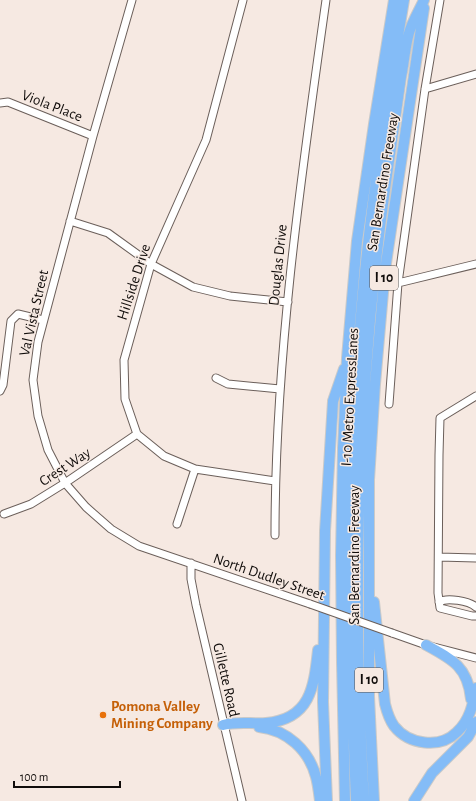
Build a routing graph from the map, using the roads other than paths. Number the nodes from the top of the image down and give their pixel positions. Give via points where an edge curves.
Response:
1 (132, 0) edge
2 (243, 0) edge
3 (326, 0) edge
4 (394, 0) edge
5 (404, 0) edge
6 (425, 0) edge
7 (440, 0) edge
8 (476, 74) edge
9 (425, 89) junction
10 (0, 103) edge
11 (93, 136) junction
12 (70, 221) junction
13 (151, 264) junction
14 (476, 264) edge
15 (398, 283) junction
16 (288, 302) junction
17 (43, 320) junction
18 (348, 358) junction
19 (216, 378) dead end
20 (280, 389) junction
21 (0, 391) edge
22 (476, 396) edge
23 (389, 404) dead end
24 (137, 434) junction
25 (195, 469) junction
26 (275, 482) junction
27 (66, 483) junction
28 (4, 514) dead end
29 (177, 524) dead end
30 (275, 535) dead end
31 (438, 556) junction
32 (476, 558) edge
33 (369, 559) junction
34 (191, 563) junction
35 (324, 594) junction
36 (439, 602) junction
37 (465, 602) junction
38 (476, 607) edge
39 (461, 614) junction
40 (476, 616) edge
41 (426, 645) junction
42 (476, 658) edge
43 (476, 688) edge
44 (472, 709) junction
45 (476, 722) edge
46 (223, 725) junction
47 (242, 801) edge
48 (320, 801) edge
49 (328, 801) edge
50 (345, 801) edge
51 (356, 801) edge
52 (364, 801) edge
53 (374, 801) edge
54 (414, 801) edge

1 - 11 street, Val Vista Street
2 - 13 street, Hillside Drive via 206,140
3 - 16 street, Douglas Drive via 298,198
4 - 18 highway, San Bernardino Freeway / I 10 via 357,241
5 - 51 highway, I-10 Metro ExpressLanes via 372,206 355,399 351,595
6 - 33 highway, San Bernardino Freeway / I 10 via 385,270 369,480
6 - 52 highway, I-10 Metro ExpressLanes via 409,33 394,121 373,281 366,362 359,523 360,712
7 - 9 street
8 - 9 street
9 - 15 street
10 - 11 street, Viola Place via 8,102
11 - 12 street, Val Vista Street
12 - 13 street via 108,233
12 - 17 street, Val Vista Street
13 - 16 street via 193,287 230,296
13 - 24 street, Hillside Drive via 124,360 125,399
14 - 15 street
15 - 23 street
16 - 20 street, Douglas Drive
17 - 21 street via 18,314 11,321
17 - 27 street, Val Vista Street via 33,380 38,416 48,450
18 - 35 highway via 333,401
18 - 50 highway, San Bernardino Freeway / I 10 via 341,555
19 - 20 street via 228,384
20 - 26 street, Douglas Drive
22 - 31 street via 440,418
24 - 25 street via 164,456
24 - 27 street, Crest Way
25 - 26 street
25 - 29 street
26 - 30 street, Douglas Drive
27 - 28 street, Crest Way via 31,504
27 - 34 street, Val Vista Street via 86,507 111,529 139,546
31 - 32 street
31 - 36 street
33 - 44 highway via 385,704 395,727 415,740 437,743 457,733
33 - 53 highway, San Bernardino Freeway / I 10 via 369,696
34 - 41 street, North Dudley Street, bridge
34 - 46 street, Gillette Road via 196,605
35 - 46 highway via 314,681 306,702 299,710 280,720
35 - 49 highway via 323,702
36 - 37 street via 444,599
36 - 39 street via 440,608
37 - 38 street
37 - 39 street
39 - 40 street
41 - 42 street, North Dudley Street
41 - 44 highway via 459,666 468,682
43 - 44 highway
45 - 54 highway via 468,737 432,773
46 - 47 street, Gillette Road
46 - 48 highway via 230,728 268,728 297,744 310,761 316,776

